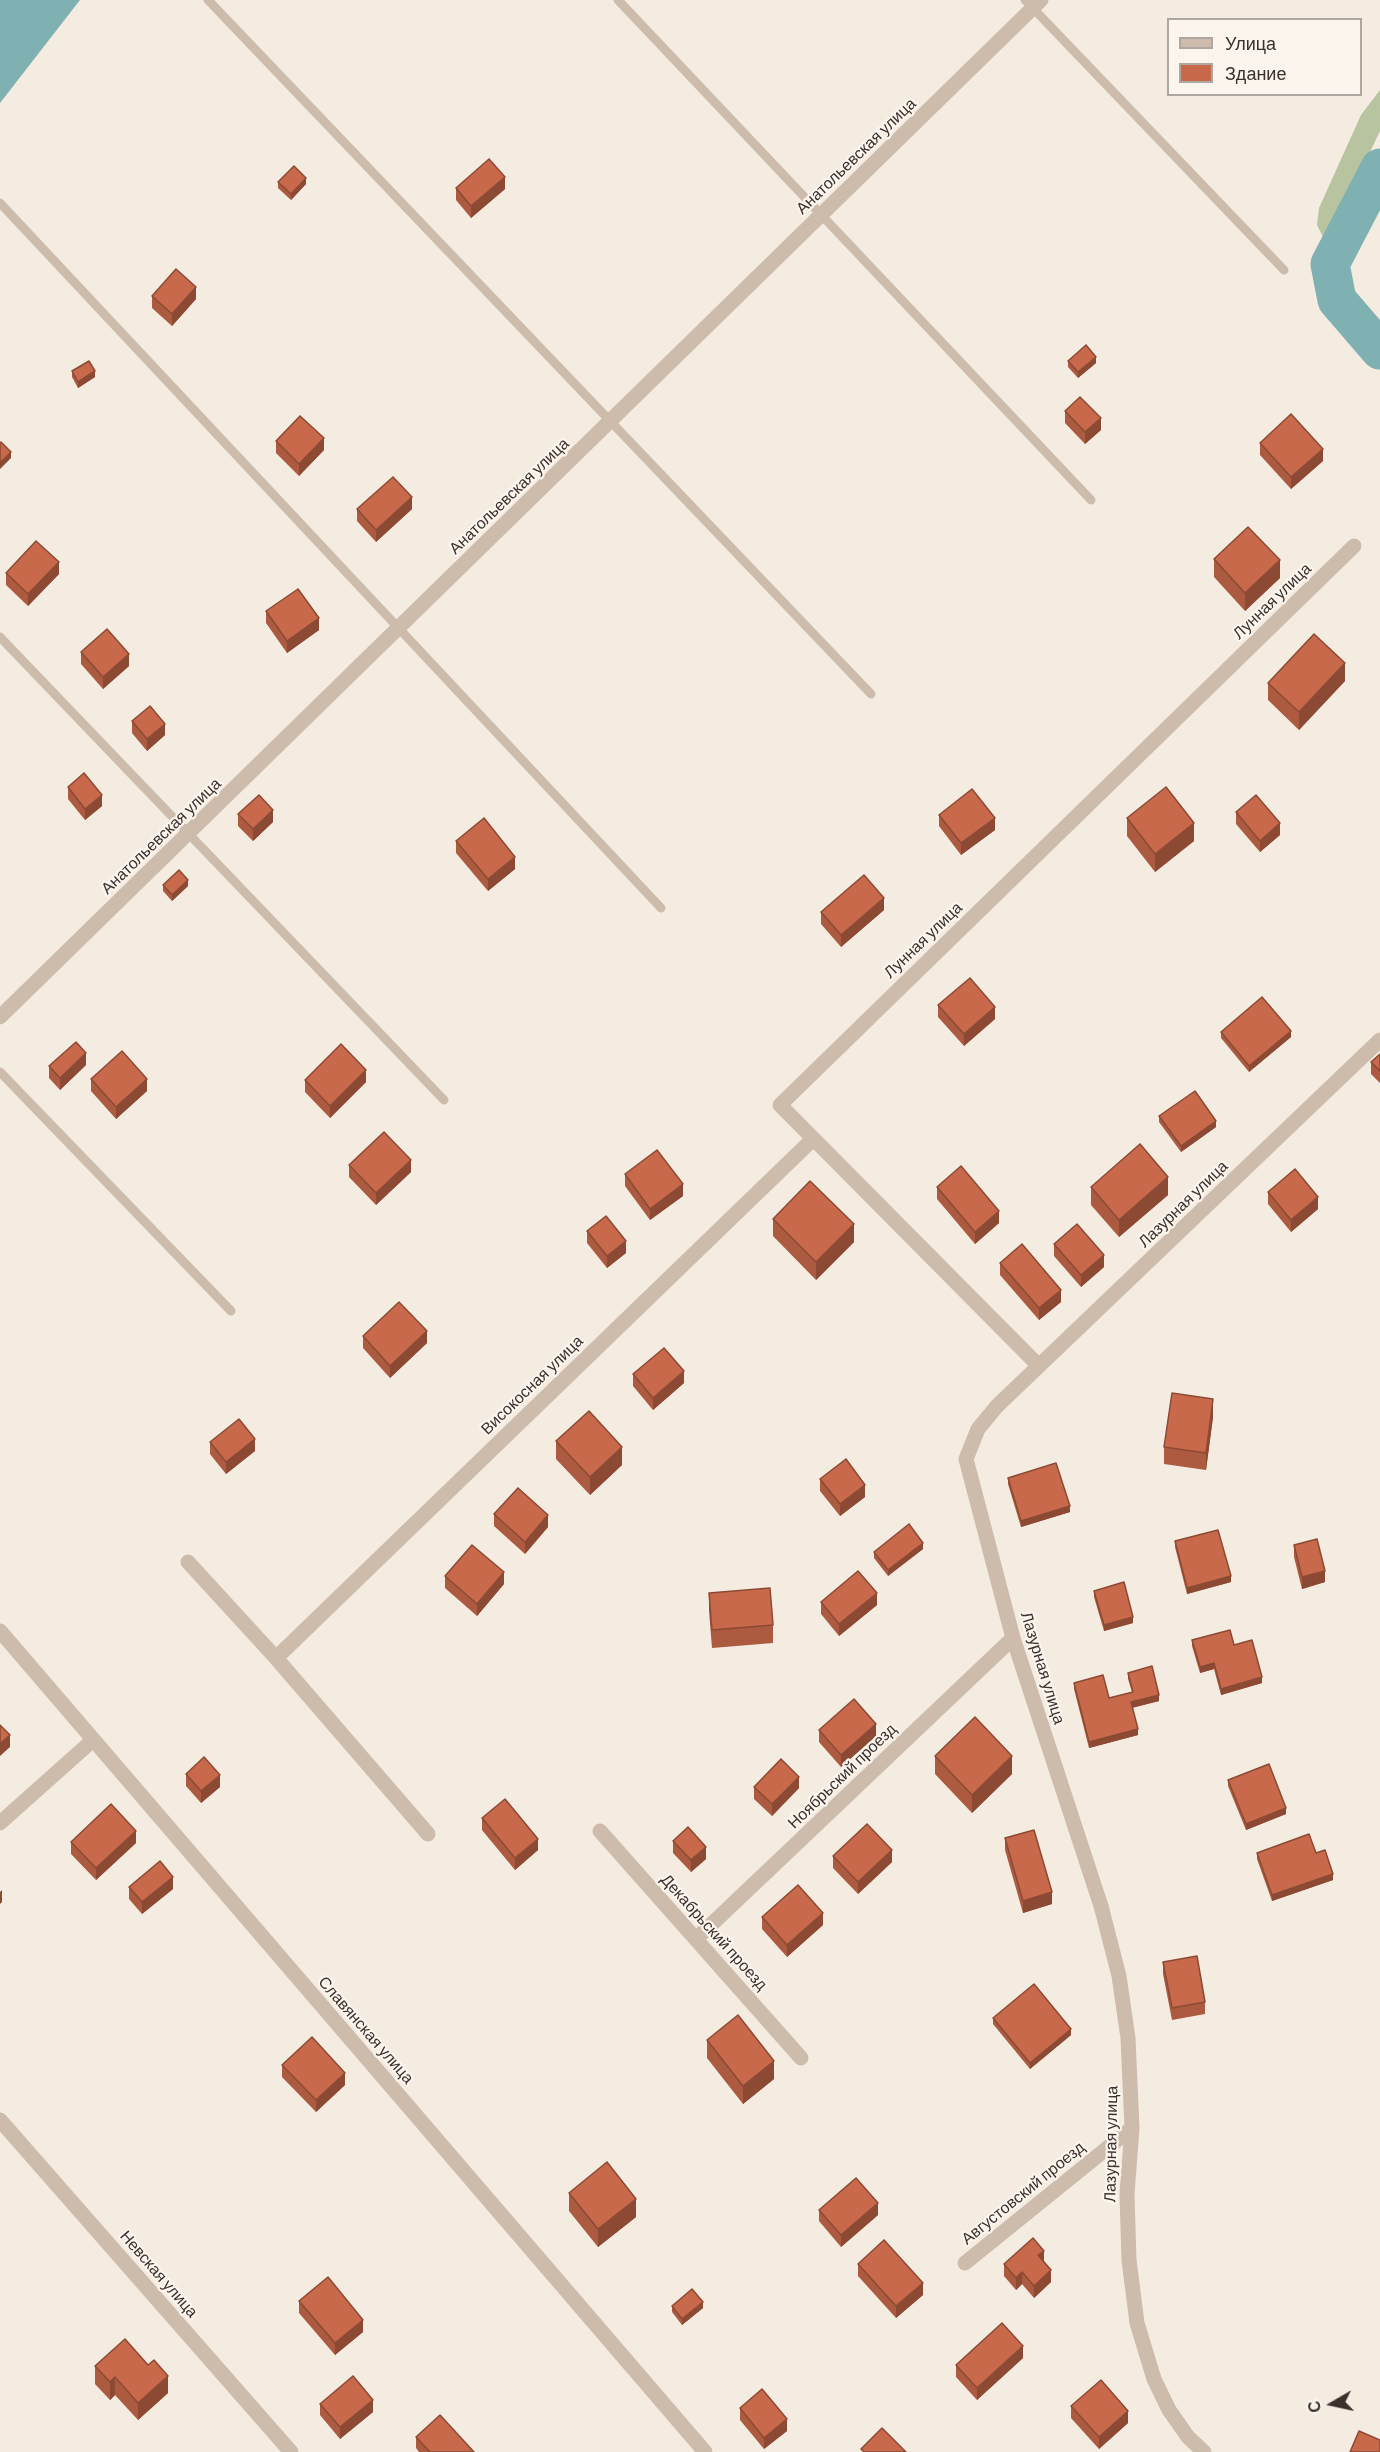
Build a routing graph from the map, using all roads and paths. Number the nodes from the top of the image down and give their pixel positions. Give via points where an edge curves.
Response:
1 (208, 0) edge
2 (618, 0) edge
3 (1033, 3) edge
4 (0, 203) edge
5 (821, 215) junction
6 (1284, 270) dead end
7 (611, 421) junction
8 (1091, 500) dead end
9 (1354, 546) dead end
10 (399, 629) junction
11 (0, 637) edge
12 (871, 693) dead end
13 (189, 834) junction
14 (661, 908) dead end
15 (0, 1017) edge
16 (1380, 1040) edge
17 (0, 1071) edge
18 (444, 1100) dead end
19 (813, 1139) junction
20 (231, 1311) dead end
21 (1038, 1365) junction
22 (188, 1562) dead end
23 (0, 1630) edge
24 (1013, 1638) junction
25 (276, 1658) junction
26 (93, 1740) junction
27 (0, 1823) edge
28 (600, 1831) dead end
29 (428, 1834) dead end
30 (696, 1939) junction
31 (801, 2058) dead end
32 (0, 2120) edge
33 (1132, 2128) junction
34 (965, 2263) dead end
35 (291, 2452) edge
36 (705, 2452) edge
37 (1204, 2452) edge

1 - 7 lane
2 - 5 lane
3 - 5 street, Анатольевская улица
3 - 6 lane
4 - 10 lane
5 - 7 street, Анатольевская улица
5 - 8 lane
7 - 10 street, Анатольевская улица
7 - 12 lane
9 - 19 street, Лунная улица via 780,1105
10 - 13 street, Анатольевская улица
10 - 14 lane
11 - 13 lane
13 - 15 street, Анатольевская улица
13 - 18 lane
16 - 21 street, Лазурная улица
17 - 20 lane
19 - 21 street, Лунная улица
19 - 25 street, Високосная улица
21 - 24 street, Лазурная улица via 978,1429 966,1460
22 - 25 street
23 - 26 street, Славянская улица
24 - 30 street, Ноябрьский проезд
24 - 33 street, Лазурная улица via 1099,1898 1119,1976 1128,2038
25 - 29 street
26 - 27 street
26 - 36 street, Славянская улица
28 - 30 street, Декабрьский проезд
30 - 31 street, Декабрьский проезд
32 - 35 street, Невская улица
33 - 34 street, Августовский проезд
33 - 37 street, Лазурная улица via 1127,2194 1129,2260 1137,2323 1154,2379 1169,2410

